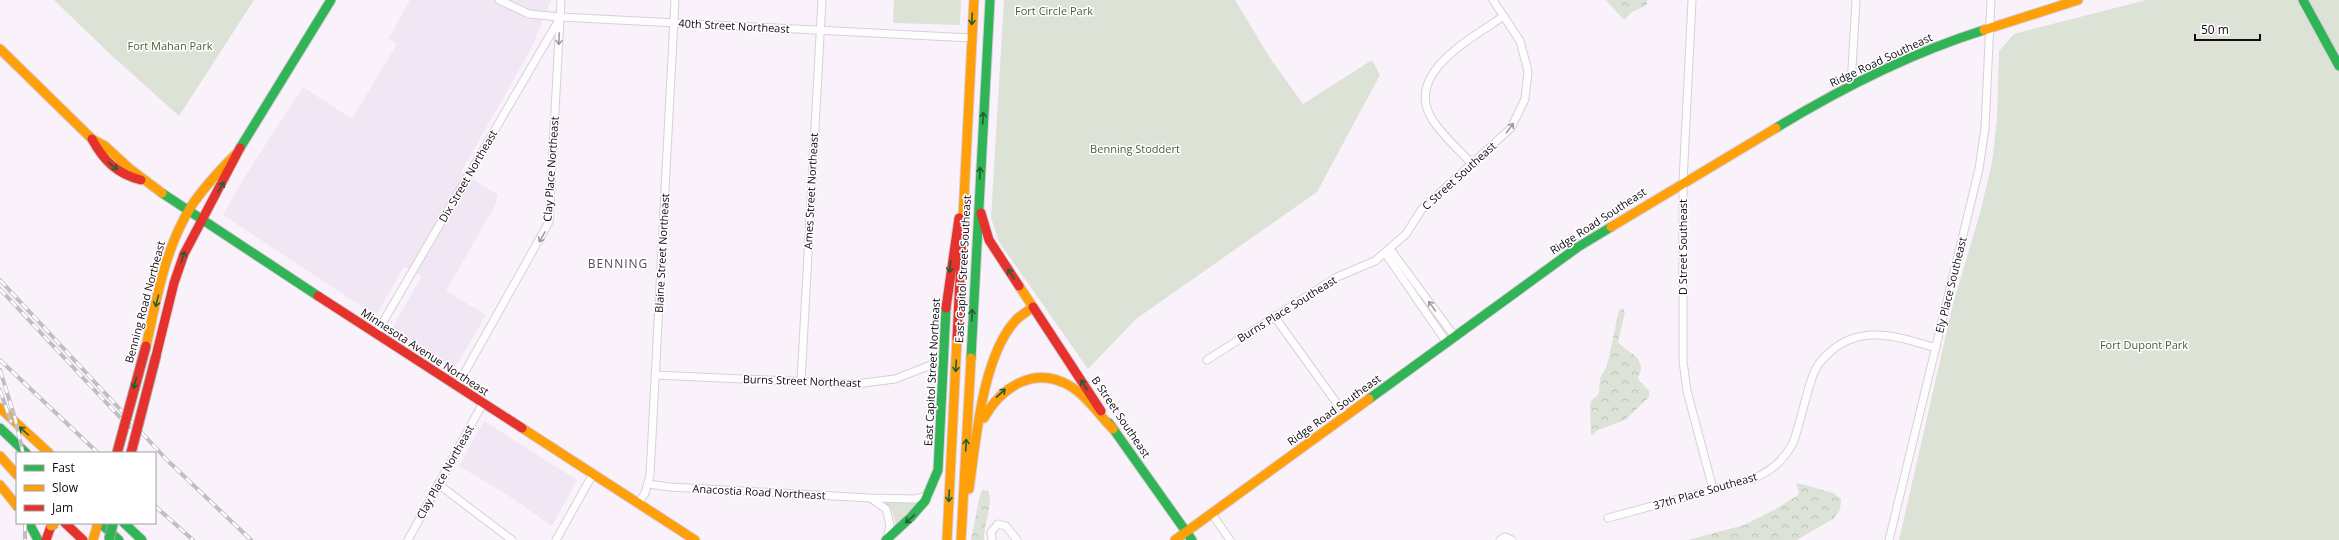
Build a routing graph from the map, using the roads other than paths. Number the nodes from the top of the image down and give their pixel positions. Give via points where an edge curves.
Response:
1 (331, 0) edge
2 (499, 0) edge
3 (561, 0) edge
4 (675, 0) edge
5 (822, 0) edge
6 (974, 0) edge
7 (990, 0) edge
8 (1493, 0) edge
9 (1692, 0) edge
10 (1856, 0) edge
11 (1991, 0) edge
12 (2078, 0) edge
13 (2303, 0) edge
14 (1504, 16) junction
15 (560, 17) junction
16 (674, 23) junction
17 (1990, 27) junction
18 (820, 31) junction
19 (971, 38) junction
20 (0, 49) edge
21 (2339, 66) edge
22 (1852, 86) junction
23 (238, 152) junction
24 (1472, 164) junction
25 (1683, 182) junction
26 (965, 187) junction
27 (979, 189) junction
28 (188, 212) junction
29 (201, 219) junction
30 (1387, 251) junction
31 (1033, 307) junction
32 (1274, 316) junction
33 (376, 334) junction
34 (1455, 337) junction
35 (1447, 343) junction
36 (1936, 348) junction
37 (944, 360) junction
38 (1207, 360) dead end
39 (655, 374) junction
40 (802, 382) junction
41 (457, 386) junction
42 (483, 403) junction
43 (0, 408) edge
44 (1346, 416) junction
45 (0, 428) edge
46 (1113, 429) junction
47 (978, 440) junction
48 (25, 452) edge
49 (48, 452) edge
50 (117, 452) edge
51 (131, 452) edge
52 (0, 456) edge
53 (16, 474) edge
54 (593, 474) junction
55 (438, 484) junction
56 (648, 484) junction
57 (0, 485) edge
58 (1713, 490) junction
59 (930, 496) junction
60 (870, 498) junction
61 (638, 504) junction
62 (16, 505) edge
63 (1212, 514) junction
64 (1608, 518) dead end
65 (30, 524) edge
66 (53, 524) edge
67 (66, 524) edge
68 (104, 524) edge
69 (125, 524) edge
70 (1187, 532) junction
71 (38, 540) edge
72 (46, 540) edge
73 (83, 540) edge
74 (93, 540) edge
75 (110, 540) edge
76 (119, 540) edge
77 (142, 540) edge
78 (408, 540) edge
79 (512, 540) edge
80 (556, 540) edge
81 (695, 540) edge
82 (887, 540) edge
83 (947, 540) edge
84 (962, 540) edge
85 (992, 540) edge
86 (1017, 540) edge
87 (1175, 540) edge
88 (1192, 540) edge
89 (1230, 540) edge
90 (1500, 540) edge
91 (1512, 540) edge
92 (1889, 540) edge

1 - 23 main road, Benning Road Northeast
2 - 15 street, 40th Street Northeast via 529,14
3 - 15 street, Clay Place Northeast
4 - 16 street, Blaine Street Northeast
5 - 18 street, Ames Street Northeast
6 -> 19 main road, East Capitol Street Northeast
27 -> 7 main road, East Capitol Street Southeast
8 - 14 street, C Street Southeast
9 - 25 street, D Street Southeast
10 - 22 street
11 - 17 street, Ely Place Southeast
12 - 17 main road, Ridge Road Southeast
13 - 21 main road
24 -> 14 street, C Street Southeast via 1511,128 1526,94 1528,71 1524,51
14 - 24 street via 1439,64 1430,75 1427,106 1432,119
15 - 16 street, 40th Street Northeast
15 - 33 street, Dix Street Northeast
15 -> 41 street, Clay Place Northeast via 549,222
16 - 18 street, 40th Street Northeast
16 - 39 street, Blaine Street Northeast
17 - 22 main road, Ridge Road Southeast via 1920,54
17 - 36 street, Ely Place Southeast via 1982,156
18 - 19 street, 40th Street Northeast
18 - 40 street, Ames Street Northeast
19 - 26 main road, East Capitol Street Northeast
20 - 28 main road, Minnesota Avenue Northeast via 92,139 100,155 114,168 127,176 144,180
22 - 25 main road, Ridge Road Southeast
23 - 28 main road, Benning Road Northeast
29 -> 23 main road, Benning Road Northeast via 232,168
24 - 30 street, C Street Southeast via 1419,212 1406,234
25 - 34 main road, Ridge Road Southeast via 1578,247
25 - 58 street, D Street Southeast via 1684,373
26 -> 37 main road, East Capitol Street Northeast via 950,266
26 -> 83 main road, East Capitol Street Northeast
31 -> 27 main road, B Street Southeast via 989,240 982,216
84 -> 27 main road, East Capitol Street Southeast
28 - 29 main road, Minnesota Avenue Northeast
28 -> 50 main road, Benning Road Northeast, bridge via 169,253
29 - 33 main road, Minnesota Avenue Northeast
51 -> 29 main road, Benning Road Northeast, bridge via 182,258
30 - 32 street, Burns Place Southeast via 1375,261 1337,278
34 -> 30 street
30 - 35 street
46 -> 31 main road, B Street Southeast
31 - 47 main road via 1014,323 995,356 987,381
32 - 38 street, Burns Place Southeast
32 - 44 street
33 - 41 main road, Minnesota Avenue Northeast
34 - 35 main road, Ridge Road Southeast
35 - 44 main road, Ridge Road Southeast
36 - 58 street, 37th Place Southeast via 1876,334 1859,336 1840,344 1825,357 1813,374 1795,437 1783,459 1758,477
36 - 92 street, Ely Place Southeast
37 - 40 street, Burns Street Northeast via 895,379 876,382
37 - 59 main road, East Capitol Street Northeast via 938,470
39 - 40 street, Burns Street Northeast
39 - 56 street, Blaine Street Northeast
41 - 42 main road, Minnesota Avenue Northeast
42 - 54 main road, Minnesota Avenue Northeast
42 - 55 street, Clay Place Northeast
49 -> 43 main road
44 - 63 main road, Ridge Road Southeast
45 - 48 main road
47 -> 46 main road via 986,415 998,397 1016,383 1035,378 1054,380 1070,387
46 - 70 main road, B Street Southeast
47 - 84 main road
52 - 53 main road
54 - 61 main road, Minnesota Avenue Northeast
54 - 80 street
55 - 78 street, Clay Place Northeast
55 - 79 street
56 - 60 street, Anacostia Road Northeast
56 - 61 street, Blaine Street Northeast
57 - 62 main road
58 - 64 street, 37th Place Southeast
59 - 60 street, Anacostia Road Northeast via 914,499
59 -> 82 main road, East Capitol Street Northeast via 922,508
60 - 82 street via 886,509 890,526
61 - 81 main road, Minnesota Avenue Northeast
63 - 70 main road, Ridge Road Southeast
63 - 89 street
65 - 71 main road
66 - 72 main road
67 - 73 main road
68 - 74 main road
68 - 75 main road, bridge
68 - 76 main road
69 - 77 main road
70 - 87 main road, Ridge Road Southeast
70 - 88 main road, B Street Southeast
85 - 86 street via 991,532 998,524 1006,526
90 - 91 street via 1505,536

